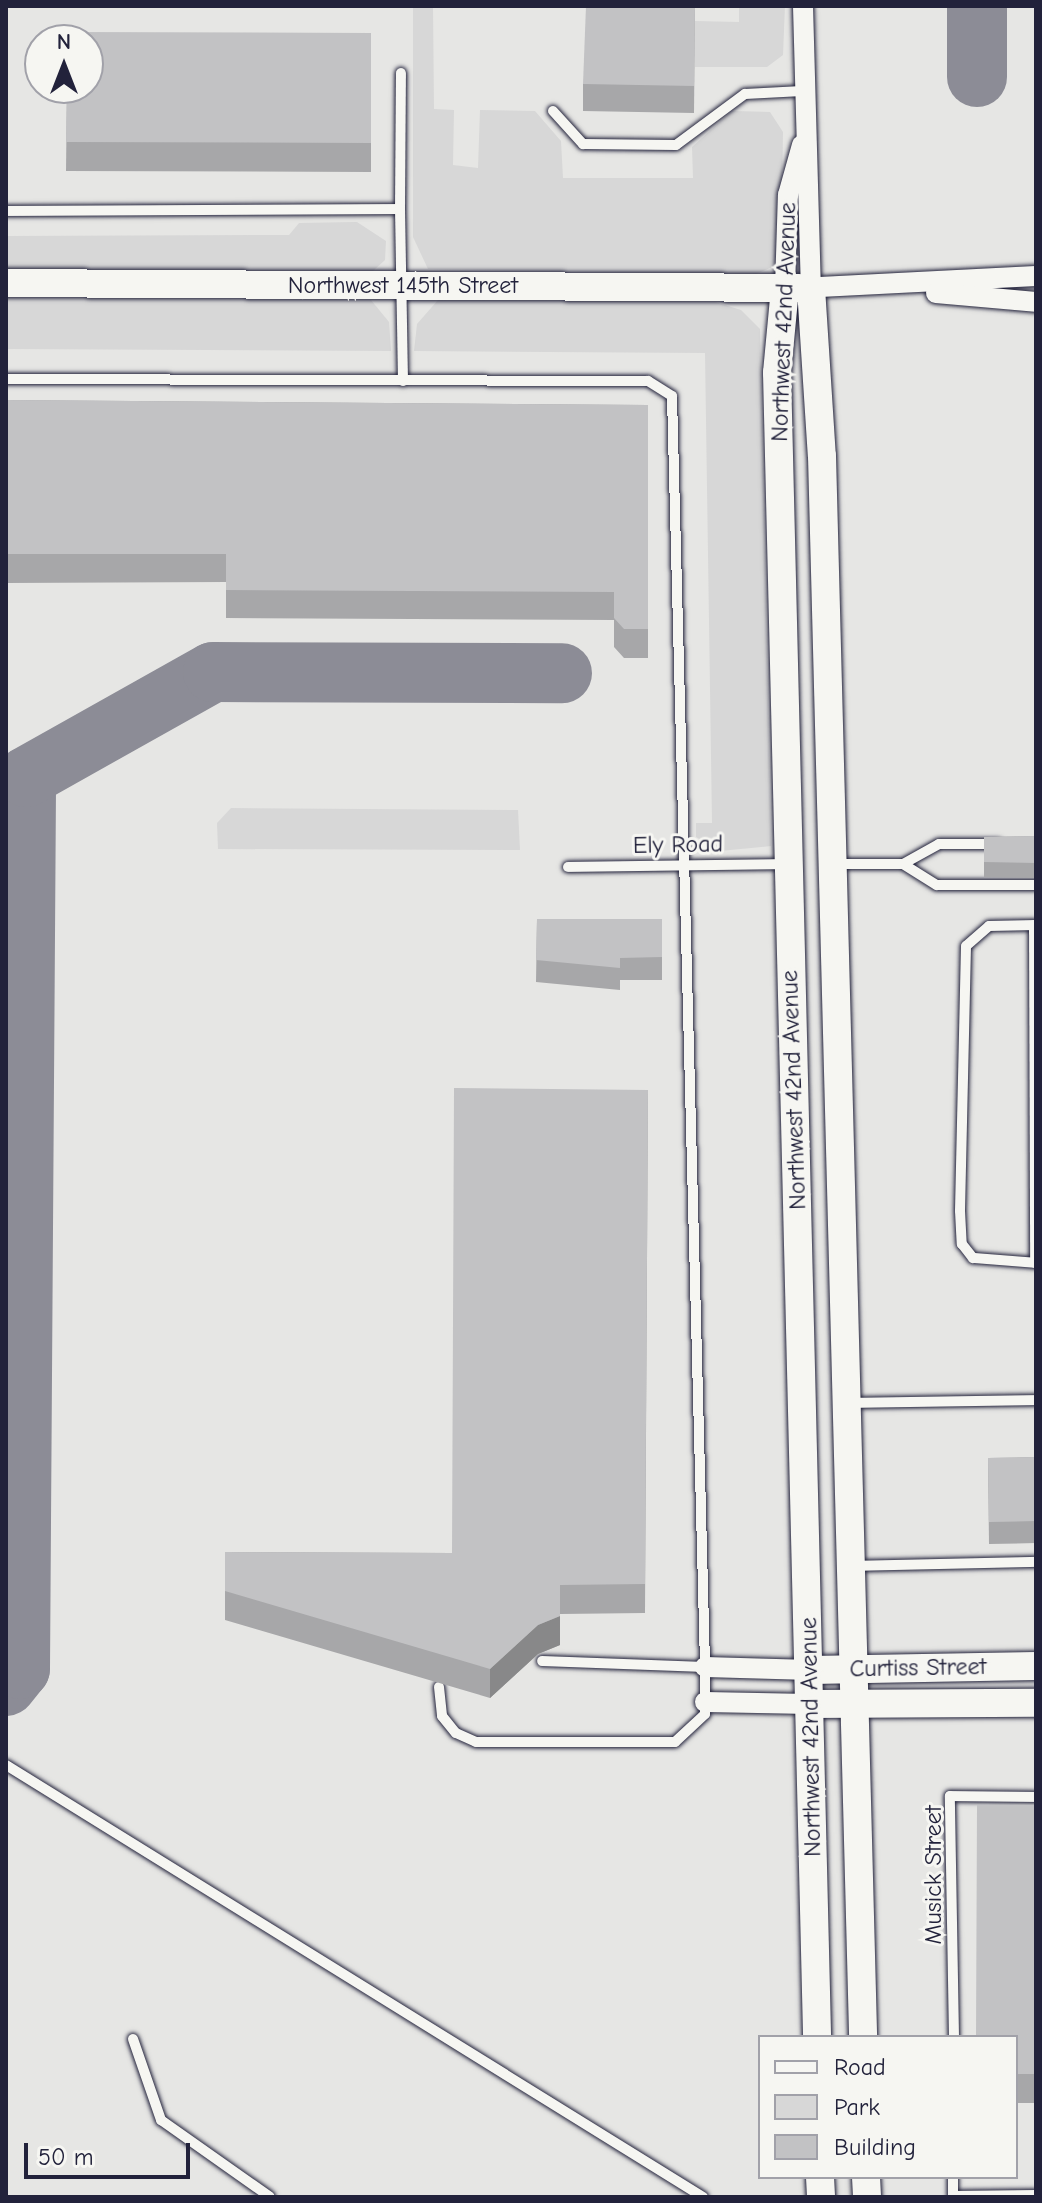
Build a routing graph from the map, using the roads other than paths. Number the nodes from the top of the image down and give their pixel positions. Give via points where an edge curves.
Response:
1 (803, 6) edge
2 (401, 73) dead end
3 (802, 91) junction
4 (553, 111) dead end
5 (400, 209) junction
6 (6, 211) edge
7 (1036, 276) edge
8 (6, 283) edge
9 (402, 286) junction
10 (799, 288) junction
11 (872, 288) junction
12 (1036, 302) edge
13 (6, 379) edge
14 (403, 381) junction
15 (1008, 844) edge
16 (788, 864) junction
17 (833, 864) junction
18 (903, 864) junction
19 (683, 865) junction
20 (568, 867) dead end
21 (1036, 885) edge
22 (1035, 925) edge
23 (1036, 1263) edge
24 (1036, 1400) edge
25 (845, 1403) junction
26 (1036, 1562) edge
27 (852, 1566) junction
28 (542, 1661) dead end
29 (1036, 1666) edge
30 (705, 1667) junction
31 (811, 1670) junction
32 (855, 1670) junction
33 (439, 1687) dead end
34 (705, 1702) junction
35 (1036, 1703) edge
36 (810, 1704) junction
37 (856, 1704) junction
38 (6, 1765) edge
39 (1036, 1797) edge
40 (817, 2035) edge
41 (863, 2035) edge
42 (954, 2035) edge
43 (133, 2039) dead end
44 (1036, 2195) edge
45 (953, 2196) edge
46 (270, 2197) edge
47 (703, 2197) edge

1 - 3 street, Northwest 42nd Avenue
2 - 5 lane
3 - 4 lane via 745,94 676,145 583,144
3 - 10 street, Northwest 42nd Avenue via 802,145 788,195
5 - 6 lane
5 - 9 lane
7 - 11 street
8 - 9 street, Northwest 145th Street
9 - 10 street, Northwest 145th Street
9 - 14 lane
10 - 11 street
10 - 16 street, Northwest 42nd Avenue via 777,373
10 - 17 street, Northwest 42nd Avenue
11 - 12 street
13 - 14 lane
14 - 19 lane via 648,381 672,396
15 - 18 lane via 939,844
16 - 17 street
16 - 19 lane, Ely Road
16 - 31 street, Northwest 42nd Avenue
17 - 18 lane
17 - 25 street, Northwest 42nd Avenue
18 - 21 lane via 937,885
19 - 20 lane, Ely Road
19 - 30 lane
22 - 23 lane
22 - 23 lane via 989,926 966,946 960,1211 962,1244 973,1258
24 - 25 lane
25 - 27 street, Northwest 42nd Avenue
26 - 27 lane
27 - 32 street, Northwest 42nd Avenue
28 - 30 lane
29 - 32 street, Curtiss Street
30 - 31 street, Curtiss Street
30 - 34 lane
31 - 32 street, Curtiss Street
31 - 36 street, Northwest 42nd Avenue
32 - 37 street, Northwest 42nd Avenue
33 - 34 lane via 442,1716 456,1733 476,1742 675,1742 694,1731
34 - 36 street, Curtiss Street
35 - 37 street, Curtiss Street
36 - 37 street, Curtiss Street
36 - 40 street, Northwest 42nd Avenue
37 - 41 street, Northwest 42nd Avenue
38 - 47 lane
39 - 42 lane, Musick Street via 950,1796
43 - 46 lane via 161,2120
44 - 45 lane

